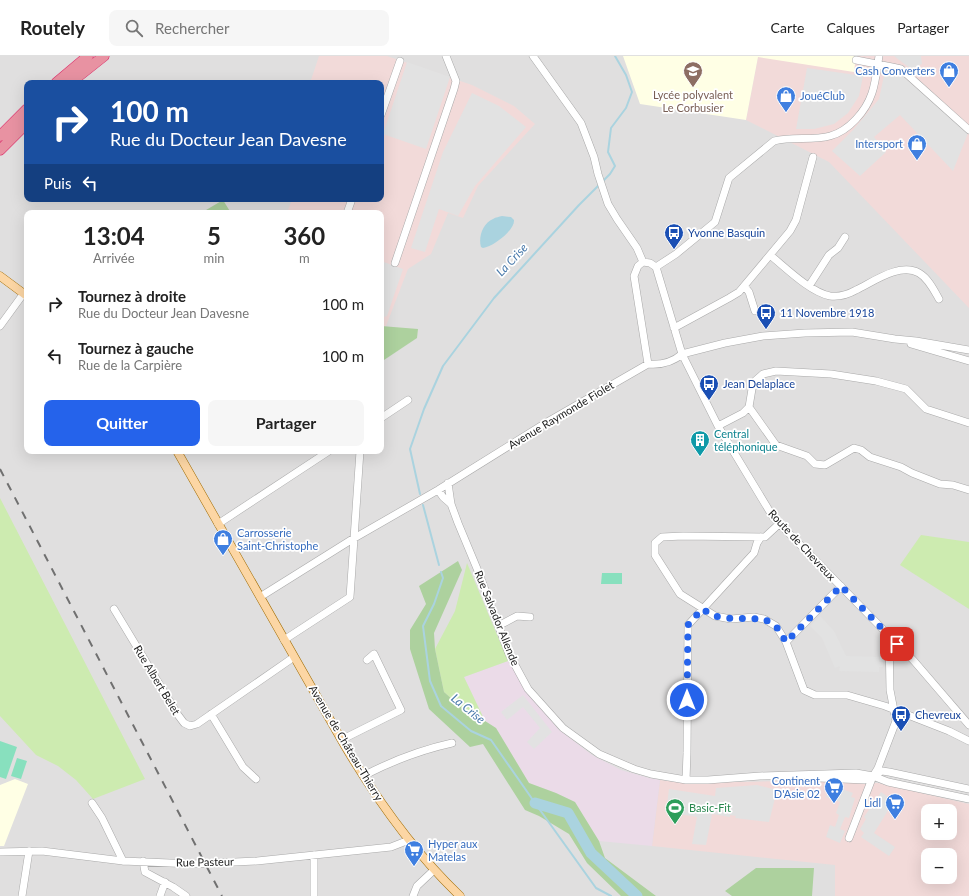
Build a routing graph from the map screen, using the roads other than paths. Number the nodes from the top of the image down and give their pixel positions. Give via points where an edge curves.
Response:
1 (88, 56) edge
2 (104, 56) edge
3 (446, 56) edge
4 (533, 56) edge
5 (879, 56) edge
6 (856, 60) dead end
7 (400, 61) dead end
8 (878, 64) junction
9 (60, 80) edge
10 (74, 80) edge
11 (384, 106) edge
12 (24, 112) edge
13 (24, 126) edge
14 (969, 130) edge
15 (0, 136) edge
16 (0, 150) edge
17 (812, 157) dead end
18 (845, 237) dead end
19 (770, 255) junction
20 (643, 262) junction
21 (395, 263) dead end
22 (656, 268) junction
23 (0, 276) edge
24 (744, 286) junction
25 (809, 286) junction
26 (24, 293) edge
27 (24, 295) edge
28 (939, 299) dead end
29 (755, 311) dead end
30 (0, 326) edge
31 (674, 328) junction
32 (895, 339) junction
33 (969, 350) edge
34 (682, 354) junction
35 (969, 361) edge
36 (648, 364) junction
37 (408, 400) dead end
38 (749, 406) junction
39 (384, 416) edge
40 (969, 423) edge
41 (718, 426) junction
42 (179, 454) edge
43 (325, 454) edge
44 (360, 454) edge
45 (448, 483) junction
46 (438, 490) junction
47 (969, 490) edge
48 (451, 504) junction
49 (218, 524) junction
50 (779, 524) junction
51 (761, 537) junction
52 (354, 539) junction
53 (841, 586) junction
54 (260, 597) junction
55 (114, 609) dead end
56 (702, 609) junction
57 (530, 617) dead end
58 (498, 626) junction
59 (889, 635) junction
60 (284, 640) junction
61 (786, 642) junction
62 (294, 657) junction
63 (368, 660) dead end
64 (895, 711) junction
65 (211, 714) junction
66 (969, 725) edge
67 (341, 740) junction
68 (969, 741) edge
69 (452, 743) dead end
70 (882, 757) junction
71 (900, 773) junction
72 (363, 776) junction
73 (784, 776) junction
74 (873, 776) junction
75 (256, 779) dead end
76 (686, 780) junction
77 (844, 780) junction
78 (969, 788) edge
79 (867, 792) junction
80 (969, 799) edge
81 (92, 803) dead end
82 (849, 838) dead end
83 (409, 840) junction
84 (29, 851) junction
85 (0, 852) edge
86 (314, 854) junction
87 (123, 861) junction
88 (143, 861) junction
89 (434, 870) junction
90 (165, 882) junction
91 (22, 896) edge
92 (160, 896) edge
93 (186, 896) edge
94 (314, 896) edge
95 (413, 896) edge
96 (460, 896) edge

1 - 9 highway
2 - 10 highway
3 - 21 street via 456,81
4 - 20 street via 581,123 603,190
5 - 8 street
6 - 8 street
7 - 11 street
8 - 14 street via 901,69
8 - 22 street via 872,93 860,115 851,124 830,136 783,138 774,141 729,178 715,222
12 - 15 highway
13 - 16 highway
17 - 19 street via 796,220
18 - 25 street via 838,248 829,255
19 - 24 street
19 - 25 street
20 - 22 street via 650,263
20 - 36 street via 638,266 634,276
22 - 31 street, Route de Chevreux
23 - 26 main road
24 - 29 street via 749,292
24 - 31 street via 729,298
25 - 28 street via 825,295 844,295 895,271 909,269 919,273 930,284
27 - 30 street
31 - 34 street, Route de Chevreux
32 - 33 street, Avenue Raymonde Fiolet
32 - 34 street, Avenue Raymonde Fiolet via 852,332 805,332 762,336
32 - 35 street, Avenue Raymonde Fiolet
34 - 36 street, Avenue Raymonde Fiolet via 665,363
34 - 41 street, Route de Chevreux
36 - 45 street, Avenue Raymonde Fiolet
37 - 39 street
38 - 40 street via 755,381 763,374 776,371 831,374 906,389 926,409
38 - 41 street via 743,413
38 - 47 street via 776,445 807,456 815,464 825,465 854,448 912,474 940,484
41 - 50 street, Route de Chevreux via 766,508
42 - 49 main road, Avenue de Château-Thierry
43 - 49 street
44 - 52 street
45 - 46 street, Avenue Raymonde Fiolet
45 - 48 street, Rue Salvador Allende
46 - 48 street, Rue Salvador Allende
46 - 52 street, Avenue Raymonde Fiolet
48 - 58 street, Rue Salvador Allende
49 - 54 main road, Avenue de Château-Thierry
50 - 51 street via 765,537
50 - 53 street, Route de Chevreux
51 - 56 street via 754,553
51 - 56 street via 662,537 655,543 655,555 680,594
52 - 54 street, Avenue Raymonde Fiolet
52 - 60 street via 350,597
53 - 59 street, Route de Chevreux
53 - 61 street
54 - 60 main road, Avenue de Château-Thierry
55 - 65 street, Rue Albert Belet via 184,723 193,726
56 - 61 street via 724,618 764,619 776,626
56 - 76 street via 688,625 686,633
57 - 58 street via 517,616
58 - 76 street, Rue Salvador Allende via 509,654 528,688 563,728 599,754 623,765 651,774
59 - 64 street via 890,690
59 - 66 street, Route de Chevreux
60 - 62 main road, Avenue de Château-Thierry
61 - 64 street via 804,690 816,695 847,695
62 - 65 street, Rue Albert Belet
62 - 67 main road, Avenue de Château-Thierry
63 - 67 street via 374,654 401,710
64 - 68 street
64 - 70 street via 895,727
65 - 75 street via 243,767
67 - 72 main road, Avenue de Château-Thierry
69 - 72 street via 399,758
70 - 71 street via 889,768
70 - 74 street
71 - 74 street, Rue Salvador Allende via 882,771
71 - 78 street, Rue Salvador Allende
72 - 83 main road, Avenue de Château-Thierry
73 - 74 street, Rue Salvador Allende via 856,773
73 - 76 street, Rue Salvador Allende
73 - 77 street, Rue Salvador Allende
74 - 77 street, Rue Salvador Allende via 865,780
74 - 79 street
74 - 80 street, Rue Salvador Allende via 888,782
77 - 79 street via 860,784
79 - 82 street
81 - 87 street
83 - 86 street, Rue Pasteur via 391,847
83 - 89 main road, Avenue de Château-Thierry
84 - 85 street, Rue Pasteur
84 - 87 street, Rue Pasteur
84 - 91 street
86 - 88 street, Rue Pasteur via 193,864
86 - 94 street
87 - 88 street, Rue Pasteur
88 - 90 street via 145,872
89 - 95 street via 416,886
89 - 96 main road, Avenue de Château-Thierry
90 - 92 street
90 - 93 street

